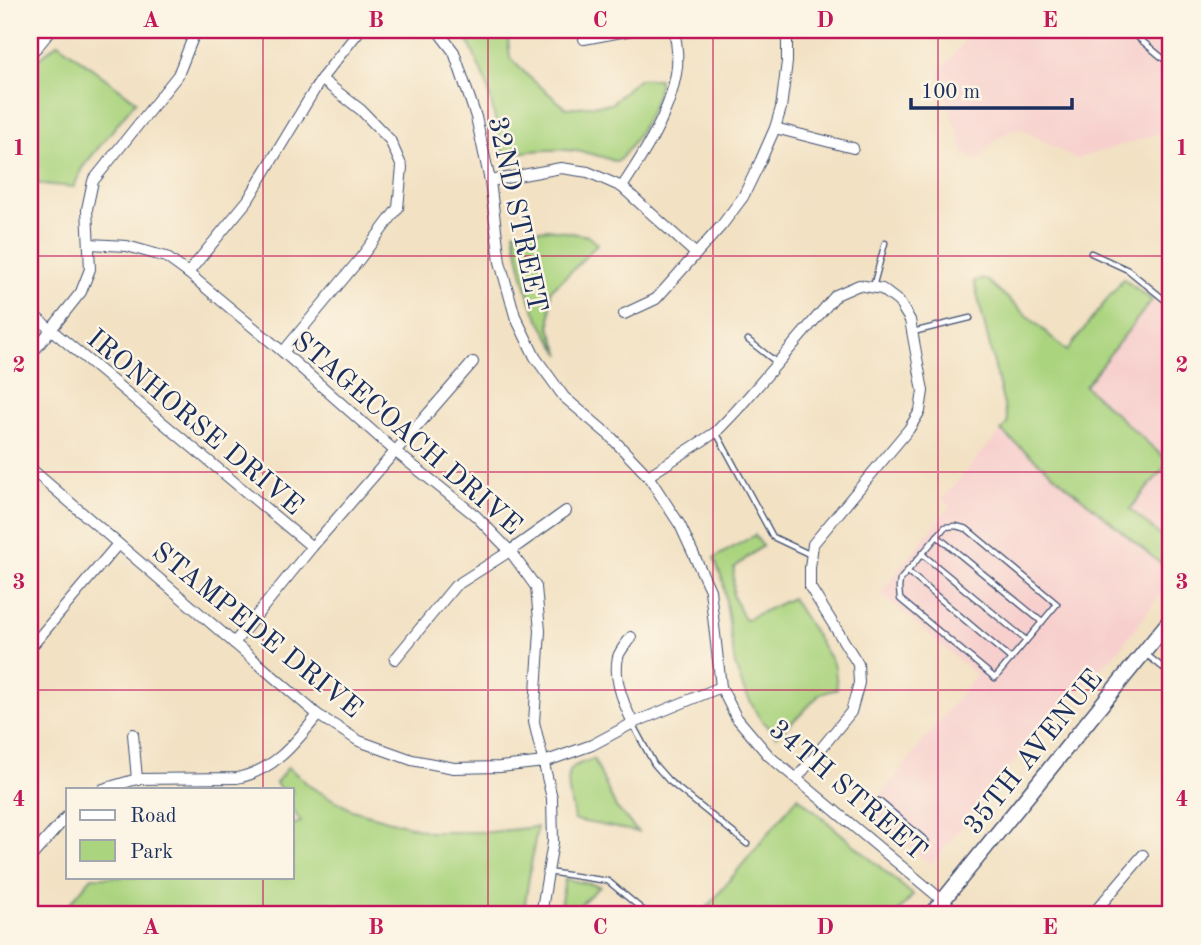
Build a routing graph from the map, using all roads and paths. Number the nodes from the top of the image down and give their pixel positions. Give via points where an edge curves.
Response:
1 (51, 30) edge
2 (196, 30) edge
3 (360, 30) edge
4 (438, 30) edge
5 (632, 30) edge
6 (674, 30) edge
7 (787, 30) edge
8 (1129, 30) edge
9 (584, 39) dead end
10 (30, 54) edge
11 (1171, 65) edge
12 (321, 79) junction
13 (775, 128) junction
14 (853, 148) dead end
15 (489, 181) junction
16 (622, 187) junction
17 (885, 243) dead end
18 (89, 244) junction
19 (1091, 253) dead end
20 (696, 254) junction
21 (188, 273) junction
22 (873, 287) junction
23 (1171, 305) edge
24 (30, 312) edge
25 (624, 314) dead end
26 (970, 318) dead end
27 (51, 330) junction
28 (912, 332) junction
29 (748, 340) dead end
30 (283, 352) junction
31 (30, 356) edge
32 (472, 362) dead end
33 (776, 363) junction
34 (716, 432) junction
35 (396, 452) junction
36 (30, 468) edge
37 (648, 476) junction
38 (566, 510) dead end
39 (937, 536) junction
40 (118, 544) junction
41 (312, 547) junction
42 (510, 551) junction
43 (922, 554) junction
44 (812, 556) junction
45 (907, 571) junction
46 (1171, 619) edge
47 (1042, 622) junction
48 (631, 637) dead end
49 (1026, 640) junction
50 (234, 643) junction
51 (30, 648) edge
52 (1143, 653) junction
53 (395, 659) dead end
54 (1011, 659) junction
55 (1171, 674) edge
56 (721, 687) junction
57 (318, 715) junction
58 (633, 723) junction
59 (133, 734) dead end
60 (544, 762) junction
61 (797, 778) junction
62 (137, 779) junction
63 (106, 788) edge
64 (879, 802) dead end
65 (66, 817) edge
66 (926, 841) dead end
67 (747, 844) dead end
68 (1143, 855) dead end
69 (30, 858) edge
70 (548, 872) junction
71 (943, 901) junction
72 (541, 915) edge
73 (649, 915) edge
74 (931, 915) edge
75 (960, 915) edge
76 (1092, 915) edge

1 - 10 street
2 - 18 street via 178,75 93,181 87,209
3 - 12 street
4 - 15 street, 32ND STREET via 454,52 476,117
5 - 9 street
6 - 16 street via 676,73 667,105
7 - 13 street via 787,62
8 - 11 lane
12 - 21 street via 248,200
12 - 30 street via 390,140 402,167 398,208
13 - 14 street
13 - 20 street via 743,197
15 - 16 street via 561,168 588,172
15 - 37 street, 32ND STREET via 500,262 515,316 535,357 564,397
16 - 20 street
17 - 22 lane
18 - 21 street, STAGECOACH DRIVE via 127,246 166,257
18 - 27 street via 90,269 81,292
19 - 23 lane via 1128,270
20 - 25 street via 656,299
21 - 30 street, STAGECOACH DRIVE
22 - 28 street via 899,302
22 - 33 street via 859,285 836,295
24 - 27 street, IRONHORSE DRIVE
26 - 28 lane
27 - 31 street
27 - 41 street, IRONHORSE DRIVE
28 - 44 street via 923,391 920,411 813,544
29 - 33 lane
30 - 35 street, STAGECOACH DRIVE
32 - 35 street
33 - 34 street
34 - 37 street
34 - 44 lane via 773,537
35 - 41 street
35 - 42 street, STAGECOACH DRIVE via 476,516
36 - 40 street, STAMPEDE DRIVE
37 - 56 street, 32ND STREET via 680,525 710,590
38 - 42 street
39 - 43 lane
39 - 47 lane
39 - 47 lane via 945,527 967,529 1057,604
40 - 50 street, STAMPEDE DRIVE
40 - 51 street
41 - 50 street
42 - 53 street via 455,586
42 - 60 street, STAGECOACH DRIVE via 536,587 540,631 534,722
43 - 45 lane
43 - 49 lane
44 - 61 street via 810,587 858,664 859,683 850,712
45 - 54 lane
45 - 54 lane via 900,580 900,599 995,678
46 - 52 main road, 35TH AVENUE
47 - 49 lane
48 - 58 street via 618,655 618,676
49 - 54 lane
50 - 57 street, STAMPEDE DRIVE
52 - 55 lane
52 - 71 main road, 35TH AVENUE
56 - 58 street, STAMPEDE DRIVE
56 - 61 street, 34TH STREET via 736,717 769,756
57 - 60 street, STAMPEDE DRIVE via 359,741 412,760 454,768
57 - 62 street via 280,757 251,775
58 - 60 street, STAMPEDE DRIVE
58 - 67 lane via 654,764 669,780
59 - 62 street
60 - 70 street, STAGECOACH DRIVE via 552,798
61 - 71 street, 34TH STREET
62 - 63 street
64 - 66 lane
65 - 69 street
68 - 76 street
70 - 72 street, STAGECOACH DRIVE
70 - 73 lane via 608,881
71 - 74 main road, 35TH AVENUE
71 - 75 street, 34TH STREET

